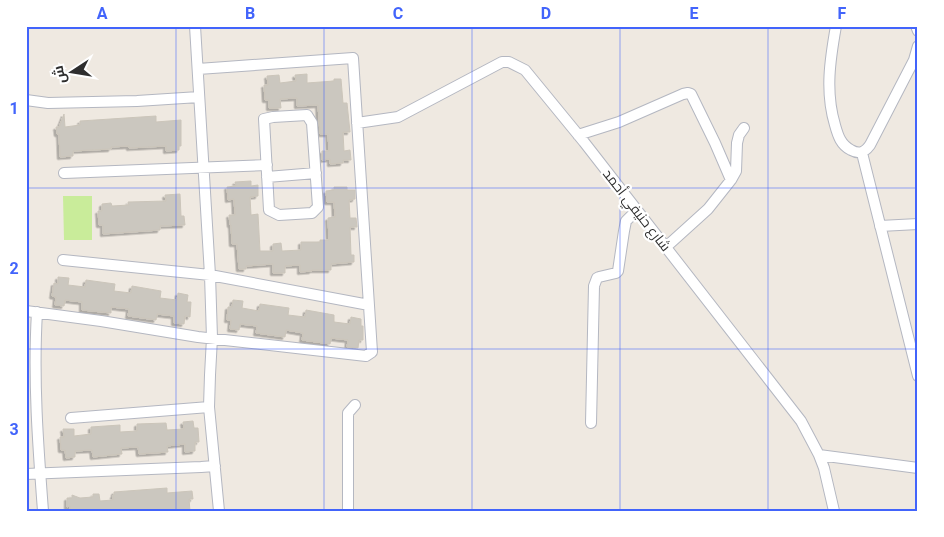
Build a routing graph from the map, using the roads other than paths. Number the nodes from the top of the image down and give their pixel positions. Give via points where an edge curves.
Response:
1 (195, 26) edge
2 (836, 26) edge
3 (916, 26) edge
4 (918, 31) edge
5 (918, 46) edge
6 (198, 69) junction
7 (199, 97) junction
8 (26, 100) edge
9 (357, 123) junction
10 (744, 128) dead end
11 (578, 135) junction
12 (862, 153) junction
13 (267, 165) junction
14 (204, 168) junction
15 (64, 173) dead end
16 (316, 173) junction
17 (268, 177) junction
18 (731, 180) junction
19 (637, 210) junction
20 (918, 224) edge
21 (880, 226) junction
22 (666, 247) junction
23 (63, 260) dead end
24 (210, 275) junction
25 (369, 304) junction
26 (26, 311) edge
27 (37, 312) junction
28 (212, 338) junction
29 (918, 376) edge
30 (355, 405) dead end
31 (209, 406) junction
32 (71, 418) dead end
33 (591, 423) dead end
34 (819, 455) junction
35 (214, 466) junction
36 (918, 468) edge
37 (26, 474) edge
38 (40, 474) junction
39 (43, 511) edge
40 (219, 511) edge
41 (348, 511) edge
42 (834, 511) edge

1 - 6 street
2 - 12 street via 829,70 831,112 844,146
3 - 4 street
5 - 12 street via 914,60 870,145
6 - 7 street
6 - 9 street via 353,58
7 - 8 street via 48,103
7 - 14 street
9 - 11 street, شارع حنيفي أحمد via 398,117 502,62 510,62 525,70
9 - 25 street
10 - 18 street via 737,143 736,171
11 - 18 street via 688,93
11 - 19 street, شارع حنيفي أحمد
12 - 21 street
13 - 14 street
13 - 16 street via 264,119 307,115 312,123
13 - 17 street
14 - 15 street
14 - 24 street
16 - 17 street
16 - 17 street via 318,207 312,213 279,216 270,210
18 - 22 street via 708,209
19 - 22 street, شارع حنيفي أحمد
19 - 33 street via 626,221 618,271 599,276 594,286
20 - 21 street
21 - 29 street
22 - 34 street, شارع حنيفي أحمد via 800,421
23 - 24 street
24 - 25 street
24 - 28 street
25 - 28 street via 372,352 366,356
26 - 27 street
27 - 28 street
27 - 38 street via 35,384
28 - 31 street
30 - 41 street via 348,412
31 - 32 street
31 - 35 street
34 - 36 street
34 - 42 street, شارع حنيفي أحمد
35 - 38 street
35 - 40 street
37 - 38 street
38 - 39 street

